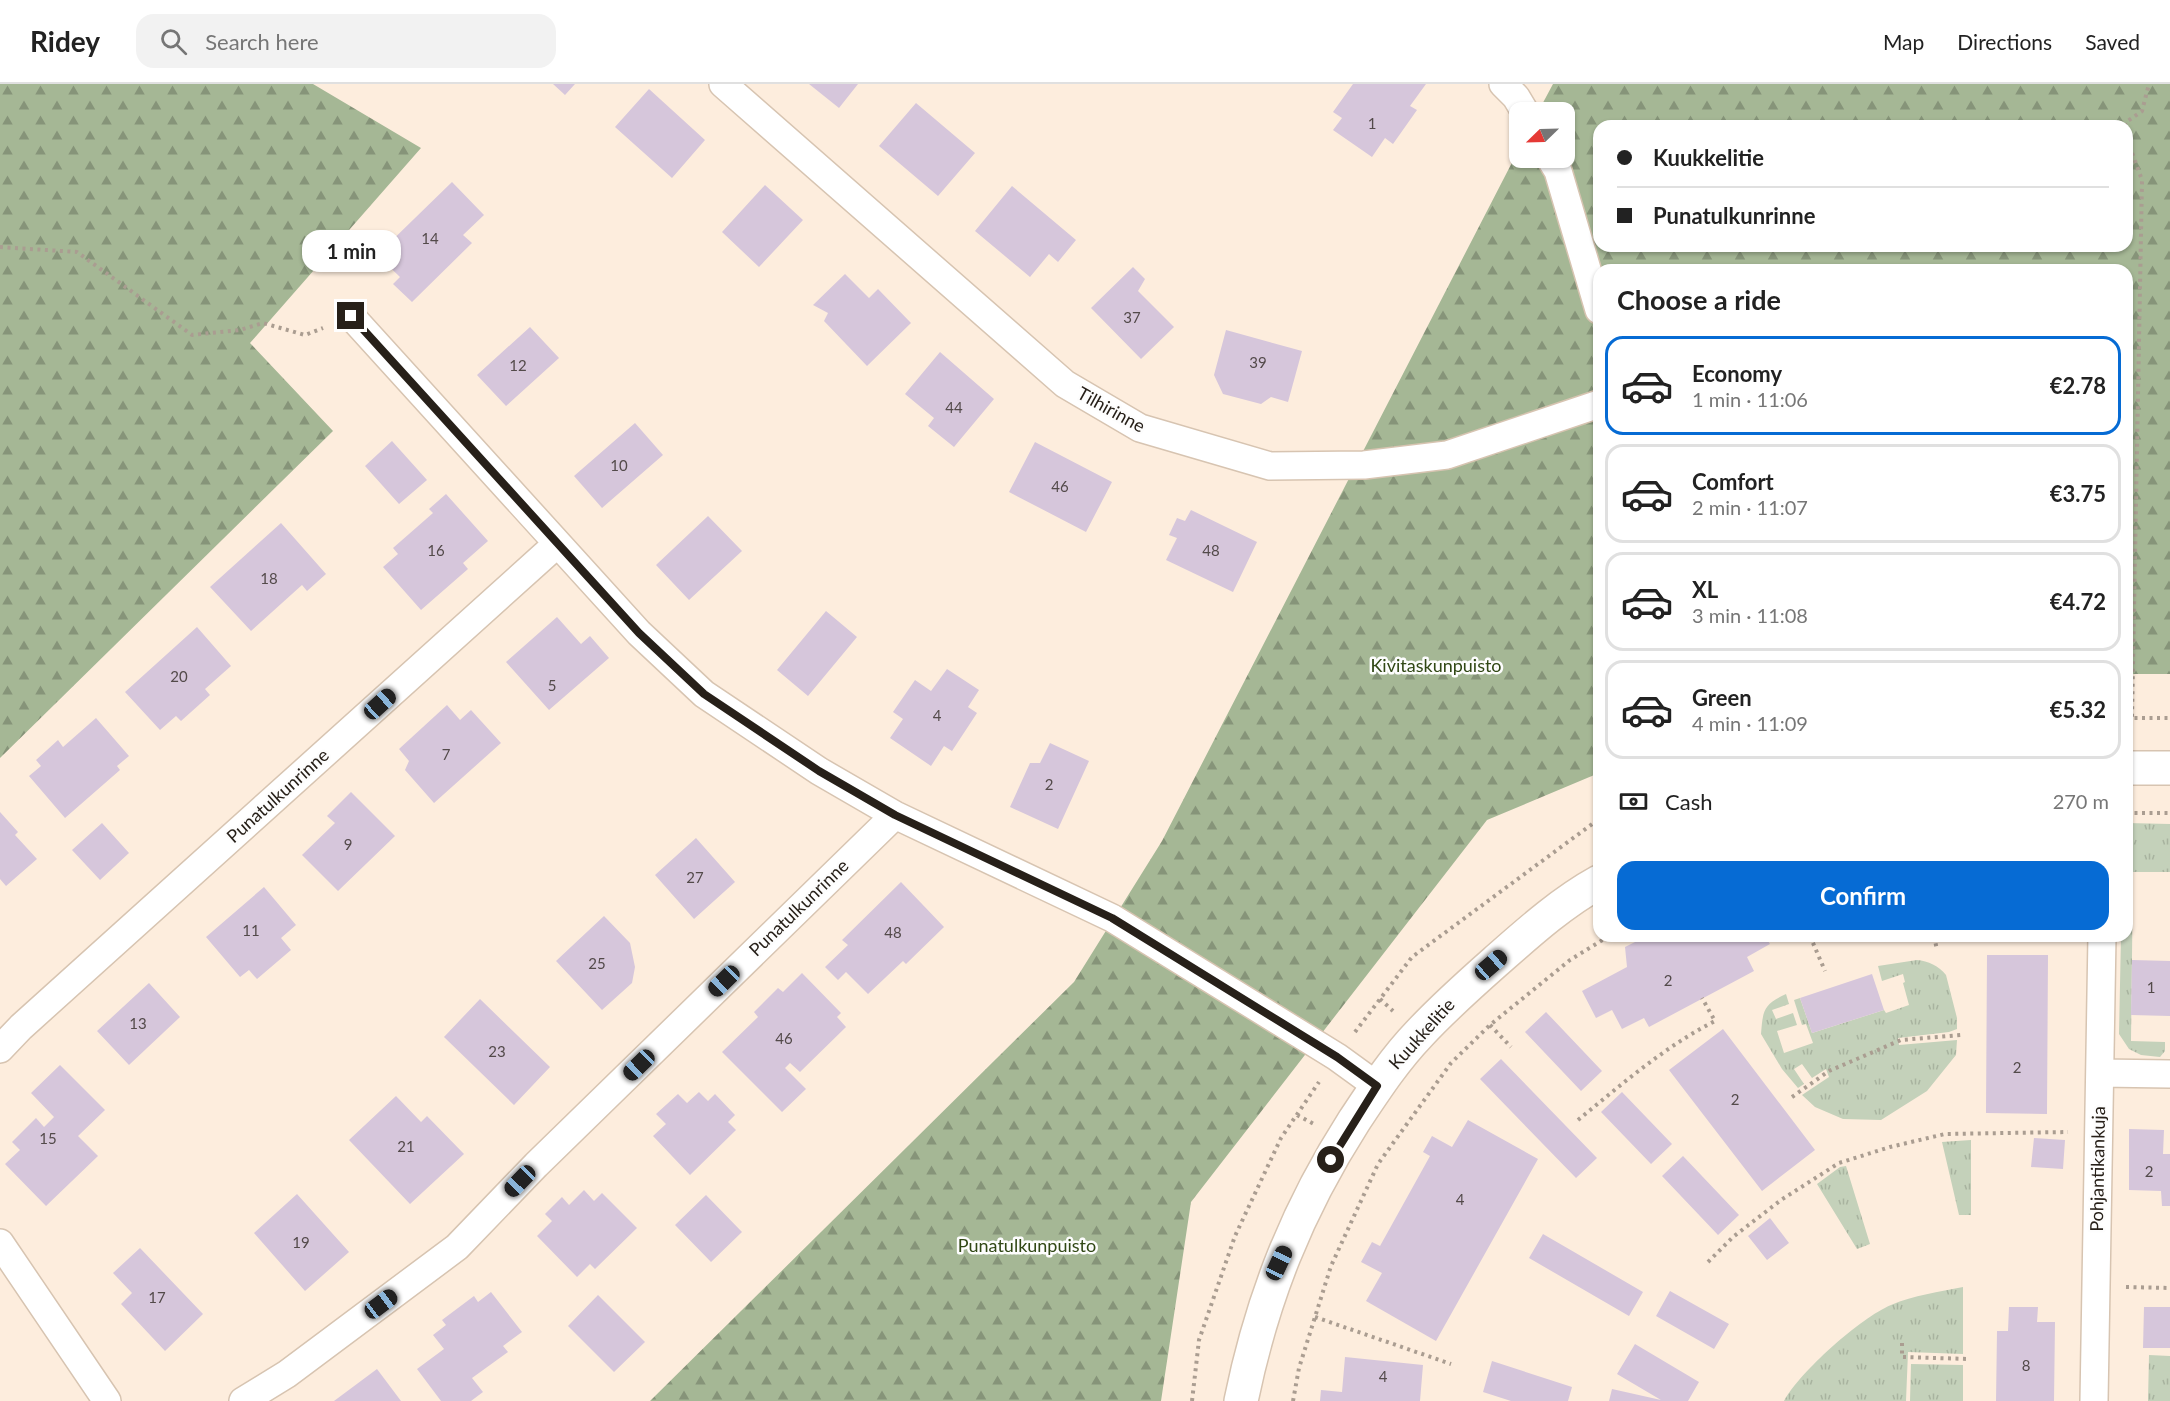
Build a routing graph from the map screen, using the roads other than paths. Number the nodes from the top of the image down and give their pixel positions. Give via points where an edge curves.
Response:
1 (723, 84) edge
2 (1503, 84) edge
3 (1519, 102) edge
4 (1556, 168) edge
5 (1593, 290) edge
6 (351, 316) road end
7 (1593, 406) edge
8 (557, 544) junction
9 (2133, 768) edge
10 (2170, 768) edge
11 (895, 815) junction
12 (1593, 885) edge
13 (2102, 942) edge
14 (0, 1049) edge
15 (2100, 1073) junction
16 (2170, 1074) edge
17 (1377, 1086) junction
18 (0, 1243) edge
19 (107, 1401) edge
20 (243, 1401) edge
21 (1241, 1401) edge
22 (2094, 1401) edge

1 - 7 street, Tilhirinne via 1065,384 1140,428 1270,466 1364,465 1447,455
2 - 3 street
4 - 5 street
6 - 8 street
8 - 11 street via 639,633 704,694 819,771
8 - 14 street, Punatulkunrinne
9 - 10 street
11 - 17 street via 1112,918 1337,1057
11 - 20 street, Punatulkunrinne via 457,1247 287,1374
12 - 17 street, Kuukkelitie via 1521,939 1461,992 1418,1035
13 - 15 street, Pohjantikankuja
15 - 16 street
15 - 22 street, Pohjantikankuja
17 - 21 street, Kuukkelitie via 1308,1200 1279,1263
18 - 19 street

